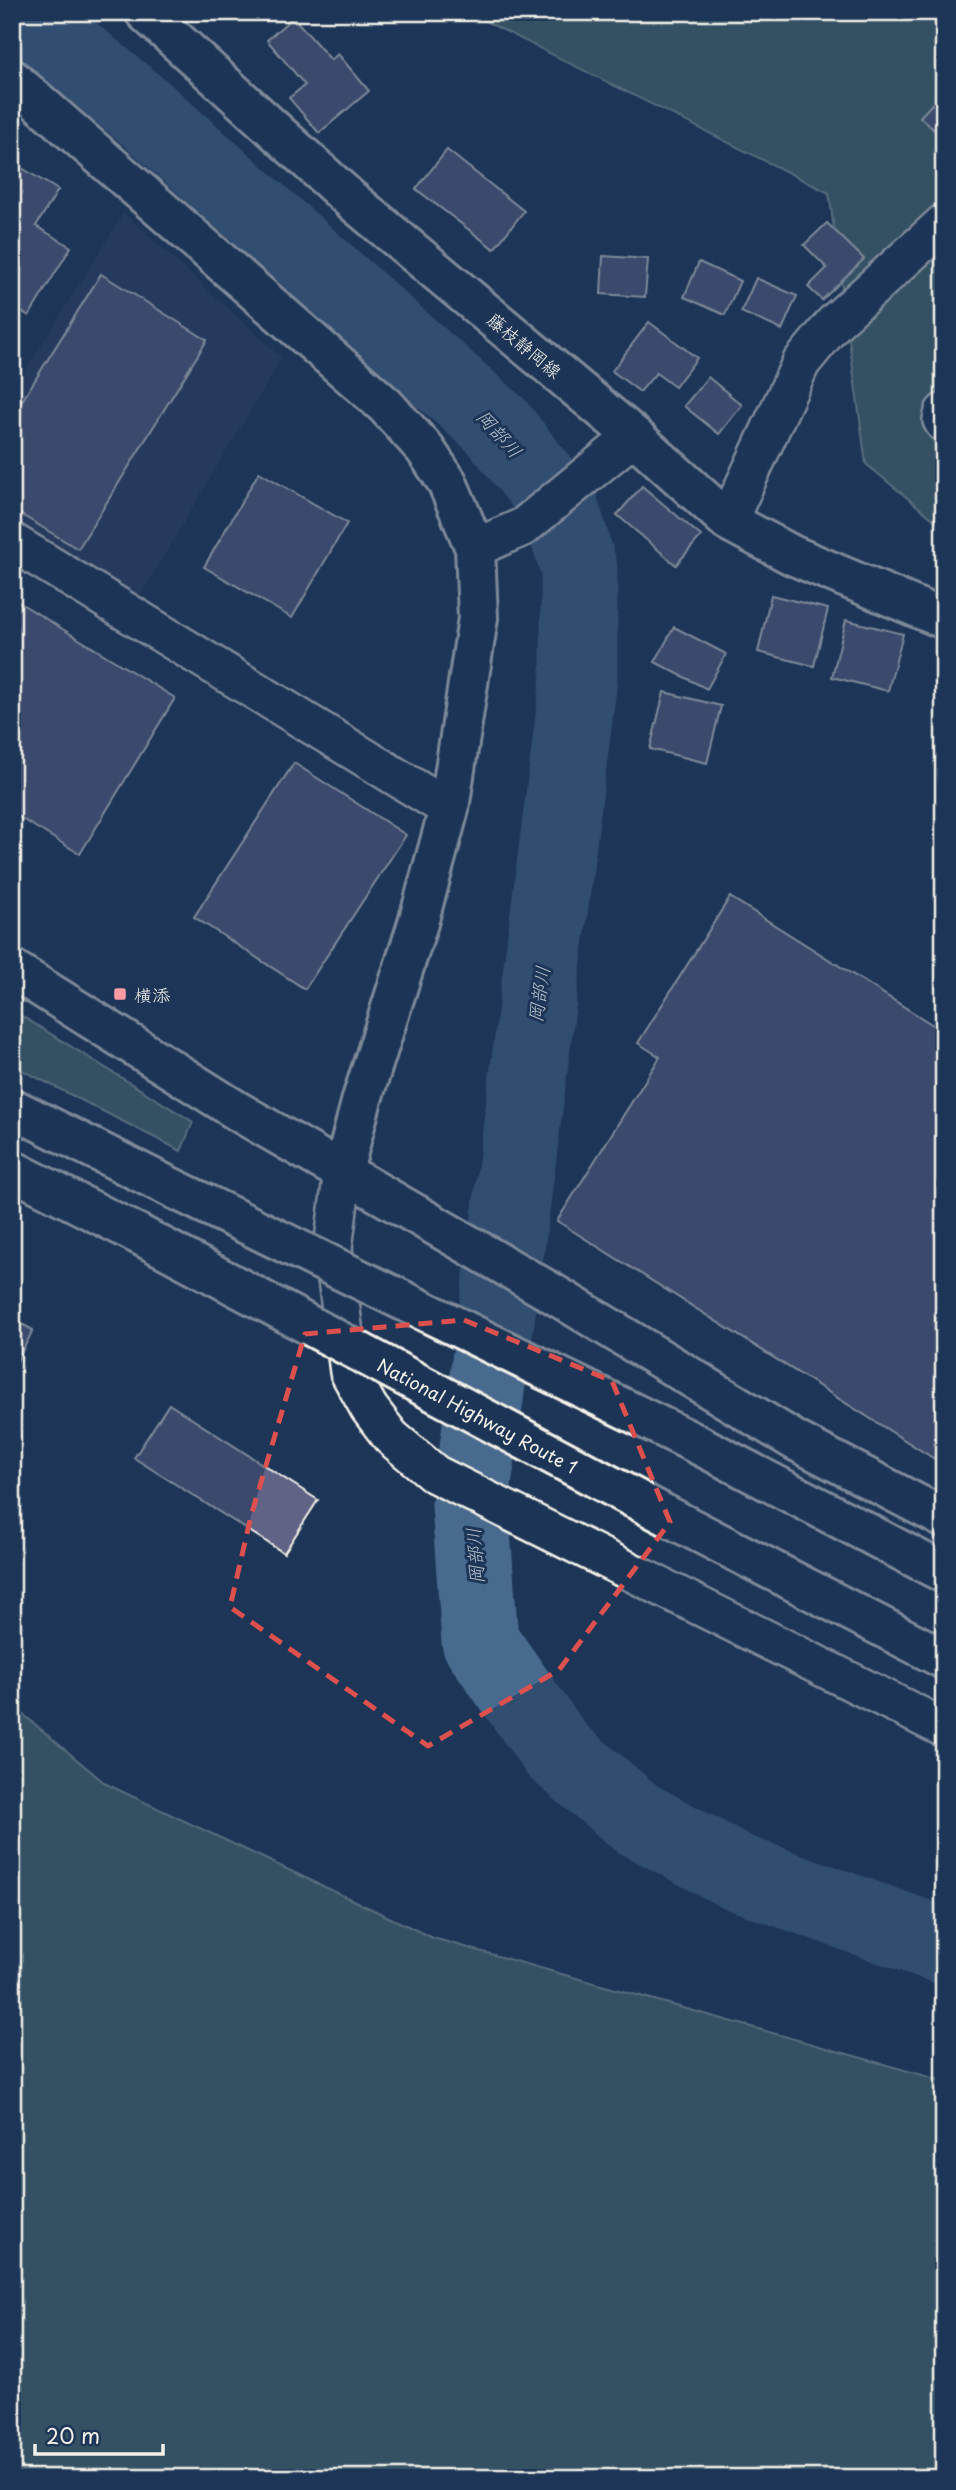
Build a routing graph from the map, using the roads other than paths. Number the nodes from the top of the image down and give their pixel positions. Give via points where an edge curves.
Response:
1 (145, 12) edge
2 (12, 79) edge
3 (944, 223) edge
4 (944, 412) edge
5 (944, 423) edge
6 (634, 436) junction
7 (728, 521) junction
8 (12, 542) edge
9 (475, 548) junction
10 (944, 620) edge
11 (449, 808) junction
12 (12, 969) edge
13 (12, 1108) edge
14 (12, 1170) edge
15 (343, 1171) junction
16 (944, 1518) edge
17 (944, 1573) edge
18 (944, 1659) edge
19 (944, 1728) edge

1 - 6 main road, 藤枝静岡線 via 350,199
2 - 9 main road via 385,405 425,449 447,482
3 - 7 street via 834,323 802,363
4 - 5 street
6 - 7 main road, 藤枝静岡線
6 - 9 street via 523,527
7 - 10 main road, 藤枝静岡線 via 792,555
8 - 11 street
9 - 11 main road via 478,618
11 - 15 main road
12 - 15 main road via 239,1112
13 - 17 main road, bridge via 701,1446
14 - 18 main road, National Highway Route 1, bridge
15 - 16 main road via 796,1441
15 - 19 street via 333,1248 349,1372 391,1437 435,1474

